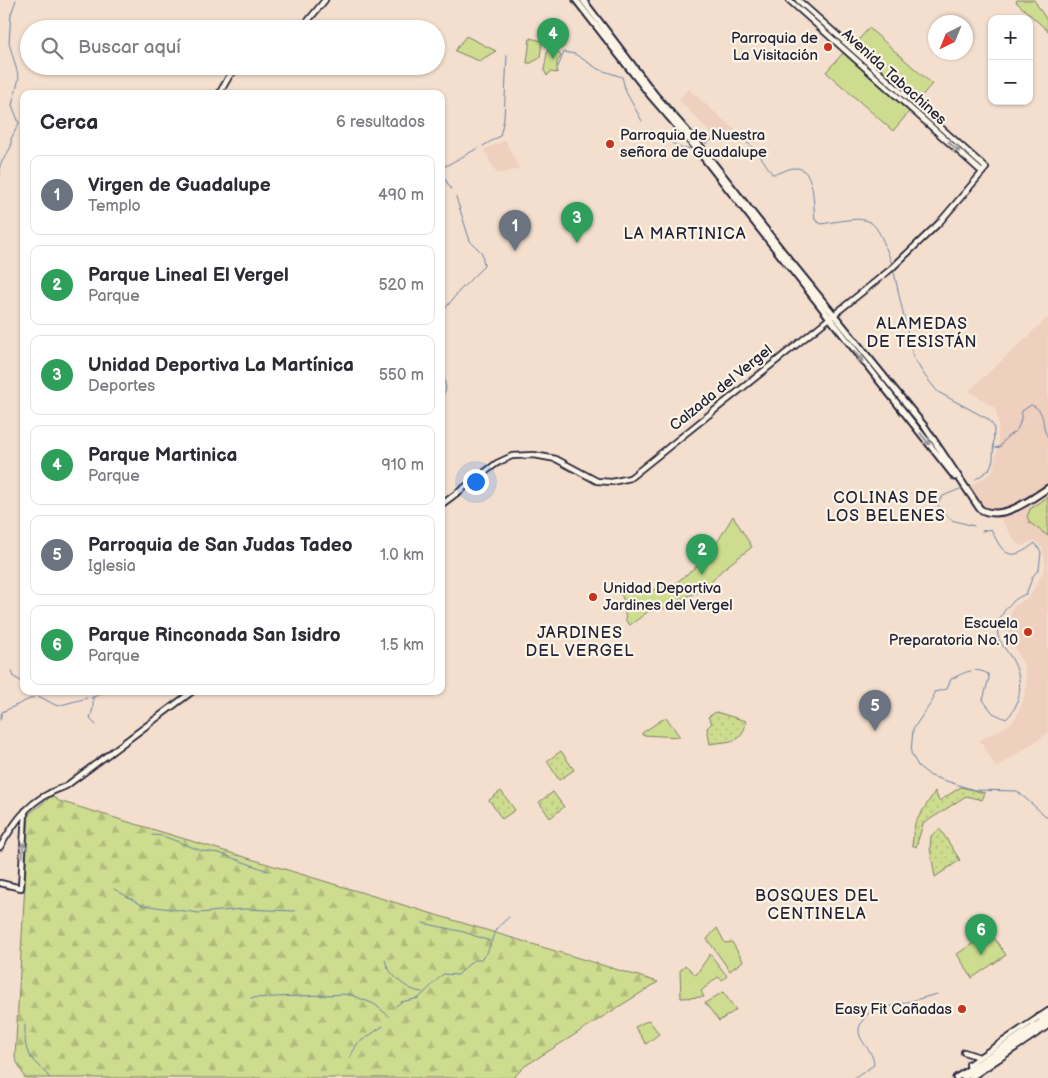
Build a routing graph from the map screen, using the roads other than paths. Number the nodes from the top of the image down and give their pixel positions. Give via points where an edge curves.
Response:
1 (325, 0) edge
2 (576, 0) edge
3 (583, 0) edge
4 (789, 0) edge
5 (798, 0) edge
6 (309, 20) edge
7 (230, 75) edge
8 (221, 90) edge
9 (652, 95) junction
10 (698, 146) junction
11 (986, 168) joint
12 (982, 172) junction
13 (834, 313) junction
14 (828, 318) junction
15 (961, 483) junction
16 (1048, 488) edge
17 (445, 502) edge
18 (188, 695) edge
19 (25, 811) junction
20 (0, 847) edge
21 (0, 883) edge
22 (1048, 1014) edge
23 (1039, 1017) joint
24 (1048, 1022) edge
25 (1048, 1026) edge
26 (964, 1052) dead end
27 (980, 1057) junction
28 (971, 1072) edge
29 (956, 1078) edge
30 (964, 1078) edge

1 - 6 street
2 - 9 main road
3 - 9 main road
4 -> 12 street, Avenida Tabachines
5 - 11 street, Avenida Tabachines
7 - 8 street
9 - 10 main road
10 - 13 main road
10 - 14 main road
11 - 12 street, Calzada del Vergel
12 - 13 street, Calzada del Vergel via 939,224 891,269
13 - 14 street, Calzada del Vergel
13 - 15 main road via 947,457
14 -> 15 main road
14 - 17 street, Calzada del Vergel via 630,478 597,481 556,459 512,456 497,463
15 - 16 main road via 982,511 997,512 1017,508
18 - 19 street via 66,786 47,794
19 - 20 street
21 -> 19 street via 20,888
22 - 23 main road
22 - 28 main road
23 - 27 street
24 - 28 main road
25 - 28 street
26 - 27 street
27 - 28 street
28 - 29 main road
28 - 30 main road

